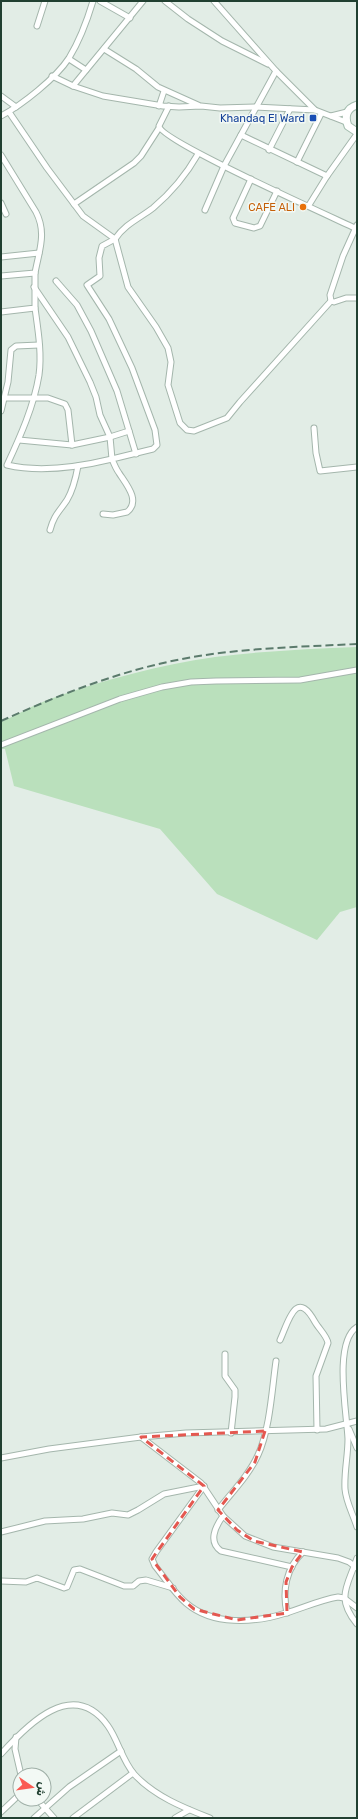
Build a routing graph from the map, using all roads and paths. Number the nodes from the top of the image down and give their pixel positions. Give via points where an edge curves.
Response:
1 (45, 1) edge
2 (93, 1) edge
3 (100, 1) edge
4 (143, 1) edge
5 (165, 1) edge
6 (214, 1) edge
7 (130, 18) junction
8 (37, 26) dead end
9 (104, 49) junction
10 (69, 58) junction
11 (270, 65) junction
12 (86, 70) junction
13 (276, 71) junction
14 (52, 76) junction
15 (73, 86) junction
16 (164, 91) junction
17 (1, 96) edge
18 (356, 104) edge
19 (159, 106) junction
20 (169, 106) junction
21 (201, 106) junction
22 (16, 107) junction
23 (255, 107) junction
24 (290, 109) junction
25 (315, 110) junction
26 (9, 112) junction
27 (347, 112) junction
28 (321, 114) junction
29 (1, 116) edge
30 (331, 116) junction
31 (346, 122) junction
32 (159, 128) junction
33 (357, 133) edge
34 (240, 135) junction
35 (269, 150) junction
36 (198, 154) junction
37 (1, 155) edge
38 (297, 162) junction
39 (224, 166) junction
40 (327, 176) junction
41 (251, 179) junction
42 (277, 191) junction
43 (1, 203) edge
44 (74, 204) junction
45 (309, 205) junction
46 (205, 210) dead end
47 (6, 214) dead end
48 (356, 227) edge
49 (115, 238) junction
50 (39, 253) junction
51 (1, 256) edge
52 (35, 272) junction
53 (1, 276) edge
54 (56, 282) dead end
55 (34, 287) junction
56 (357, 298) edge
57 (331, 301) junction
58 (35, 308) junction
59 (1, 312) edge
60 (38, 345) junction
61 (34, 397) junction
62 (5, 398) junction
63 (1, 411) edge
64 (314, 428) dead end
65 (129, 430) junction
66 (110, 437) junction
67 (19, 440) junction
68 (72, 445) junction
69 (136, 454) junction
70 (112, 459) junction
71 (78, 466) junction
72 (357, 468) edge
73 (103, 514) dead end
74 (50, 530) dead end
75 (357, 670) edge
76 (1, 745) edge
77 (357, 1327) edge
78 (280, 1340) dead end
79 (225, 1354) dead end
80 (276, 1361) dead end
81 (357, 1422) edge
82 (347, 1425) junction
83 (317, 1430) junction
84 (265, 1431) junction
85 (232, 1433) junction
86 (141, 1437) junction
87 (357, 1448) edge
88 (1, 1458) edge
89 (204, 1486) junction
90 (218, 1510) junction
91 (223, 1516) junction
92 (357, 1527) edge
93 (1, 1532) edge
94 (303, 1552) junction
95 (357, 1558) edge
96 (292, 1567) junction
97 (356, 1567) edge
98 (1, 1581) edge
99 (174, 1589) junction
100 (344, 1598) junction
101 (357, 1608) edge
102 (287, 1613) junction
103 (357, 1624) edge
104 (16, 1737) junction
105 (121, 1751) junction
106 (1, 1754) edge
107 (19, 1767) edge
108 (133, 1773) junction
109 (12, 1802) edge
110 (44, 1808) junction
111 (189, 1810) junction
112 (1, 1812) edge
113 (34, 1818) edge
114 (54, 1818) edge
115 (73, 1818) edge
116 (175, 1818) edge
117 (210, 1818) edge

1 - 8 street
2 - 10 street via 82,34
3 - 7 street
4 - 7 street
5 - 11 street via 222,41
6 - 11 street
7 - 9 street
9 - 12 street
9 - 16 street
10 - 12 street
10 - 14 street
11 - 13 street
12 - 15 street
13 - 23 street
13 - 25 street
14 - 15 street
14 - 22 street
15 - 19 street via 123,100
16 - 19 street
16 - 21 street
17 - 22 street
18 - 27 street
19 - 20 street
20 - 21 street
20 - 32 street
21 - 23 street
22 - 26 street
23 - 24 street
23 - 34 street
24 - 25 street
24 - 35 street
25 - 28 street
26 - 29 street
26 - 44 street
27 - 30 street
27 - 31 street
28 - 30 street
28 - 38 street
30 - 31 street
31 - 33 street
32 - 36 street
32 - 44 street via 134,163
33 - 40 street
34 - 35 street
34 - 39 street
35 - 38 street
36 - 39 street
36 - 49 street via 172,191 127,225
37 - 50 street via 40,220 42,238
38 - 40 street
39 - 41 street
39 - 46 street
40 - 45 street
41 - 42 street
41 - 42 street via 233,218 235,223 254,228 260,226
42 - 45 street
43 - 47 street
44 - 49 street via 89,221
45 - 48 street
48 - 57 street via 334,280
49 - 57 street via 128,287 168,348 172,362 168,384 170,394 180,423 190,431 227,418
49 - 69 street via 102,246 99,258 100,276 87,285 115,331 132,368 154,430 156,447
50 - 51 street
50 - 52 street
52 - 53 street
52 - 55 street
54 - 65 street via 77,305 91,331 117,391
55 - 58 street
55 - 66 street via 78,356
56 - 57 street
58 - 59 street
58 - 60 street
60 - 61 street via 39,376
60 - 62 street via 16,346 11,350
61 - 62 street
61 - 67 street
61 - 68 street via 65,404
62 - 63 street
64 - 72 street via 320,471
65 - 66 street
65 - 69 street
66 - 68 street
66 - 70 street
67 - 68 street
67 - 71 street via 7,465 29,468
69 - 70 street
70 - 71 street
70 - 73 street via 133,499 127,512
71 - 74 street via 68,498 54,516
75 - 76 street via 300,680 216,681 162,687 120,699
77 - 82 street via 347,1338 344,1359 343,1385
78 - 83 street via 291,1312 302,1307 327,1338 328,1343 316,1376
79 - 85 street via 225,1376 235,1390
80 - 84 street
81 - 82 street
82 - 83 street
82 - 87 street
82 - 92 street via 345,1489
83 - 84 street
84 - 85 street
84 - 90 street via 254,1462
85 - 86 street via 186,1433
86 - 88 street
86 - 89 street
89 - 90 street
89 - 93 street via 164,1494 128,1515 112,1513 83,1519 45,1521
89 - 99 street via 153,1556 154,1563
90 - 91 street
91 - 94 street via 237,1530 254,1541
91 - 96 street via 214,1537 214,1544 221,1551
94 - 96 street
94 - 97 street via 338,1558
95 - 97 street
96 - 102 street via 285,1590
97 - 100 street via 347,1582
98 - 99 street via 26,1582 37,1578 64,1588 67,1587 74,1570 80,1569 124,1586 133,1586 139,1581 146,1580
99 - 102 street via 194,1609 225,1619 249,1620
100 - 101 street
100 - 102 street via 331,1598
100 - 103 street
104 - 105 street via 37,1718 51,1710 73,1705 83,1707 99,1716 111,1731
104 - 106 street
104 - 107 street via 15,1749
105 - 108 street
105 - 110 street via 75,1782
108 - 111 street via 147,1786
108 - 115 street
109 - 112 street
110 - 113 street
110 - 114 street
111 - 116 street
111 - 117 street

